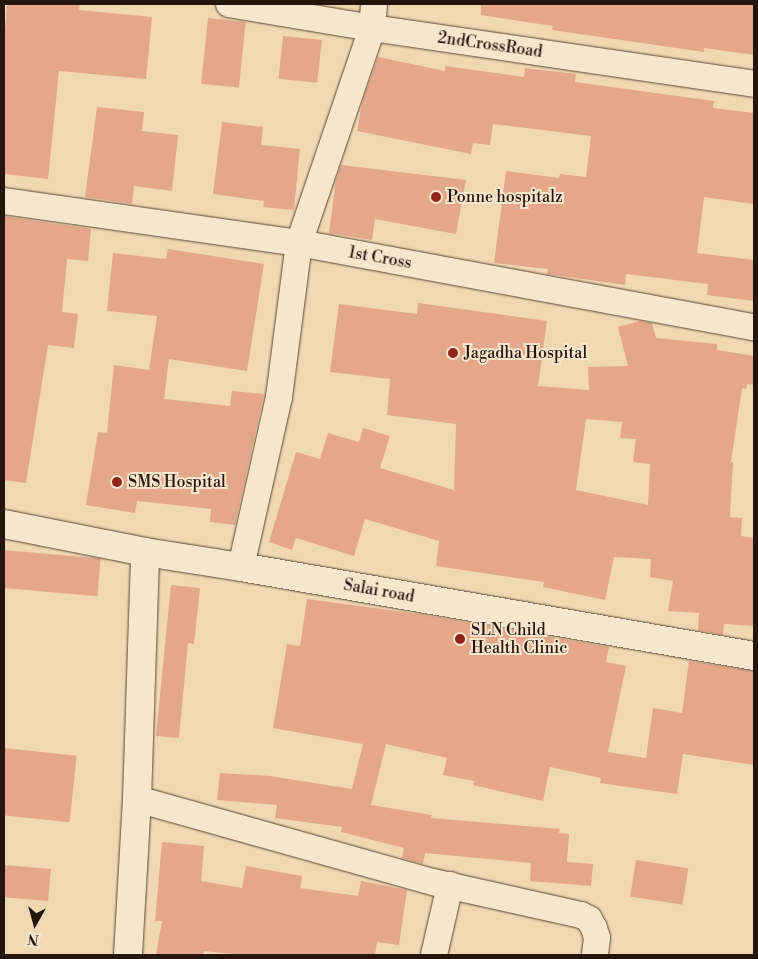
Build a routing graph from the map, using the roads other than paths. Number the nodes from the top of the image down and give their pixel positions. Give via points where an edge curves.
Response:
1 (229, 4) edge
2 (373, 16) edge
3 (753, 83) edge
4 (4, 201) edge
5 (299, 242) junction
6 (754, 327) edge
7 (4, 524) edge
8 (145, 552) junction
9 (241, 566) junction
10 (754, 656) edge
11 (137, 799) junction
12 (450, 886) junction
13 (128, 955) edge
14 (434, 955) edge
15 (595, 955) edge

1 - 2 street, 2ndCrossRoad
2 - 3 street, 2ndCrossRoad
2 - 5 street
4 - 5 street, 1st Cross
5 - 6 street, 1st Cross
5 - 9 street via 278,397
7 - 8 main road, Salai road
8 - 9 main road, Salai road
8 - 11 main road
9 - 10 main road, Salai road
11 - 12 street
11 - 13 main road
12 - 14 street
12 - 15 street via 581,914 594,928 597,938

